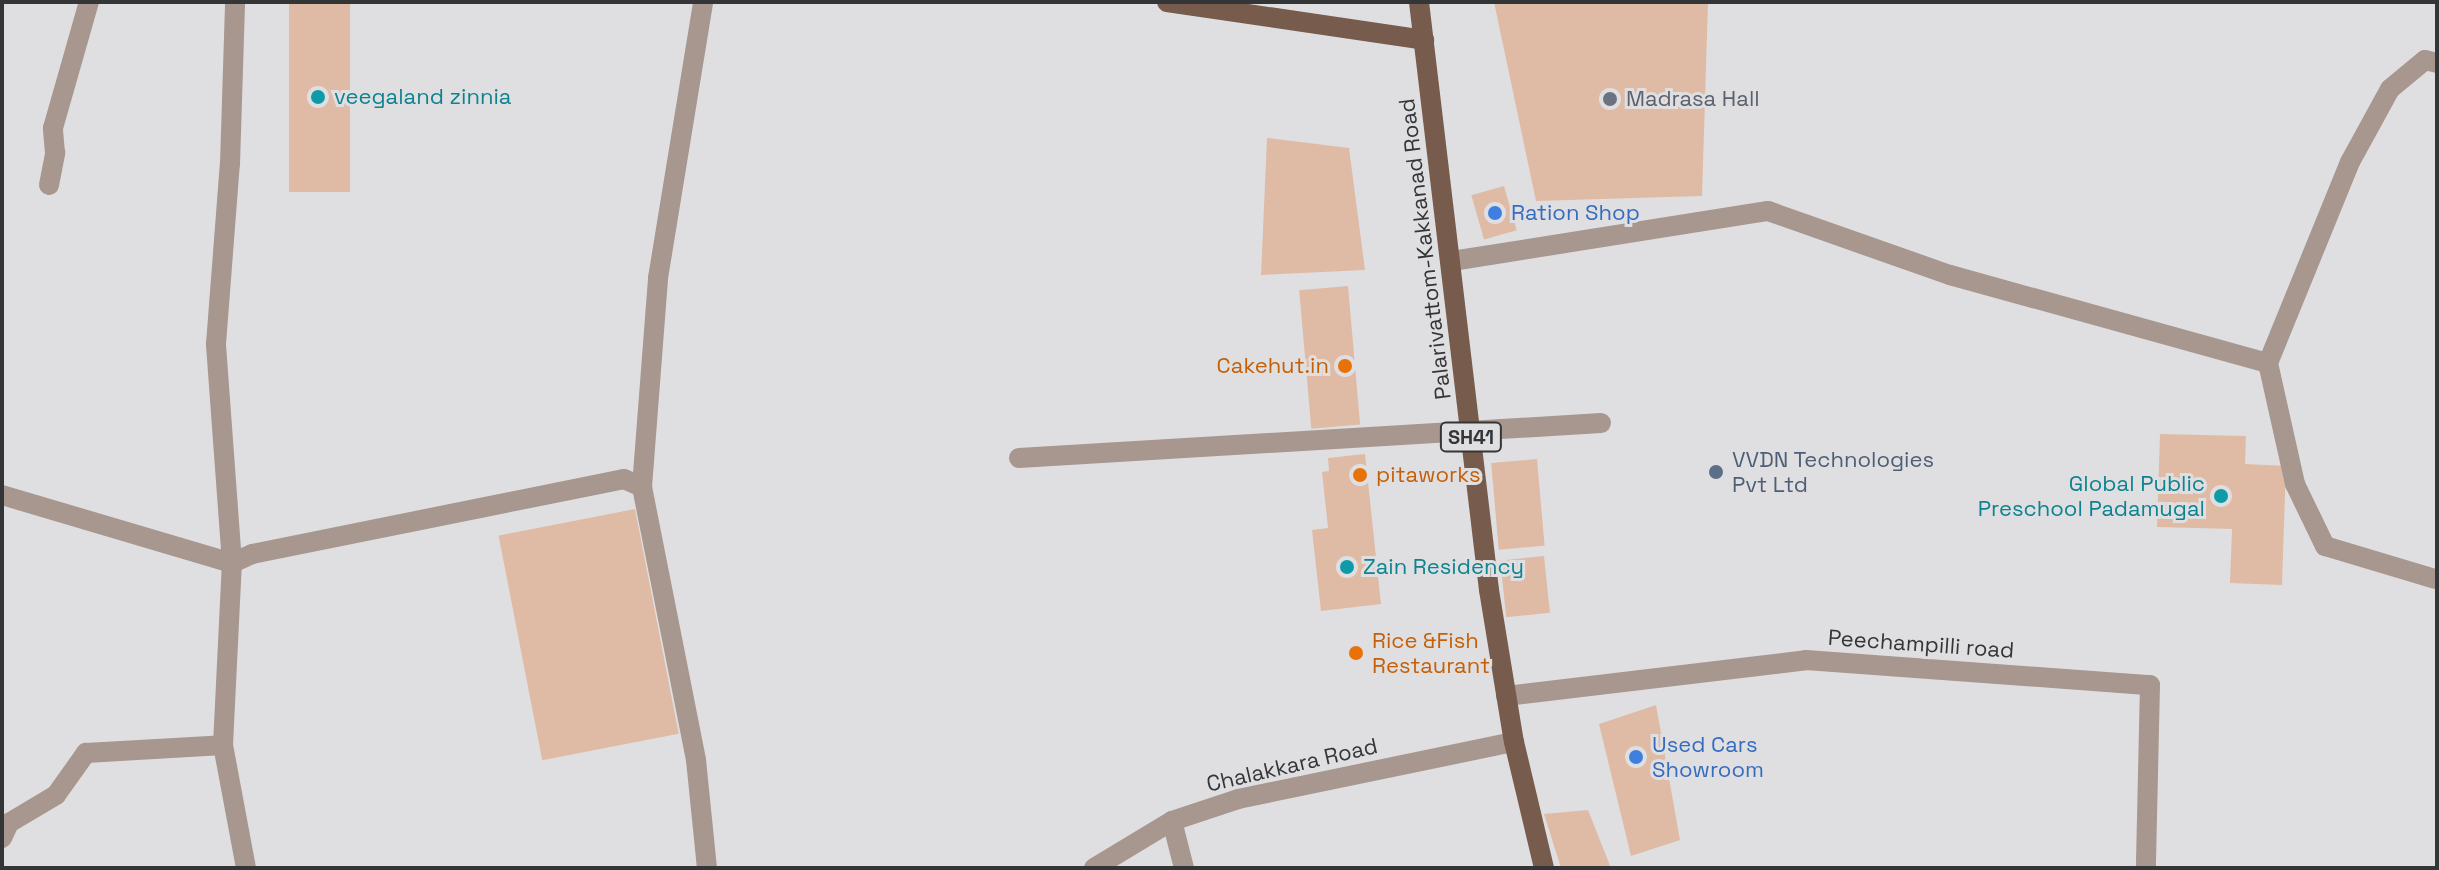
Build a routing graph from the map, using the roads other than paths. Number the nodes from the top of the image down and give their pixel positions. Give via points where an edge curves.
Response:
1 (89, 2) edge
2 (235, 2) edge
3 (703, 2) edge
4 (1167, 2) edge
5 (1419, 2) edge
6 (1424, 40) junction
7 (2437, 63) edge
8 (49, 185) dead end
9 (1452, 261) junction
10 (2268, 363) junction
11 (1601, 423) dead end
12 (1470, 428) junction
13 (1019, 458) dead end
14 (642, 487) junction
15 (2, 495) edge
16 (232, 563) junction
17 (2435, 579) edge
18 (1506, 696) junction
19 (1514, 742) junction
20 (223, 745) junction
21 (11, 812) edge
22 (1172, 821) junction
23 (2, 838) edge
24 (246, 868) edge
25 (707, 868) edge
26 (1094, 868) edge
27 (1184, 868) edge
28 (1544, 868) edge
29 (2146, 868) edge

1 - 8 street via 53,128
2 - 16 street via 216,344
3 - 14 street via 658,278
4 - 6 main road
5 - 6 main road, Palarivattom-Kakkanad Road / SH41
6 - 9 main road, Palarivattom-Kakkanad Road / SH41
7 - 10 street via 2425,60 2390,89 2350,162
9 - 10 street via 1768,211 1950,275
9 - 12 main road, Palarivattom-Kakkanad Road / SH41
10 - 17 street via 2295,484 2325,546
11 - 12 street
12 - 13 street
12 - 18 main road, Palarivattom-Kakkanad Road / SH41
14 - 16 street via 624,479 252,554
14 - 25 street via 696,760
15 - 16 street
16 - 20 street
18 - 19 main road, Palarivattom-Kakkanad Road / SH41
18 - 29 street, Peechampilli road via 1806,660 2150,685
19 - 22 street, Chalakkara Road via 1238,799
19 - 28 main road, Palarivattom-Kakkanad Road / SH41
20 - 21 street via 86,753 56,795
20 - 24 street
21 - 23 street
22 - 26 street, Chalakkara Road
22 - 27 street

